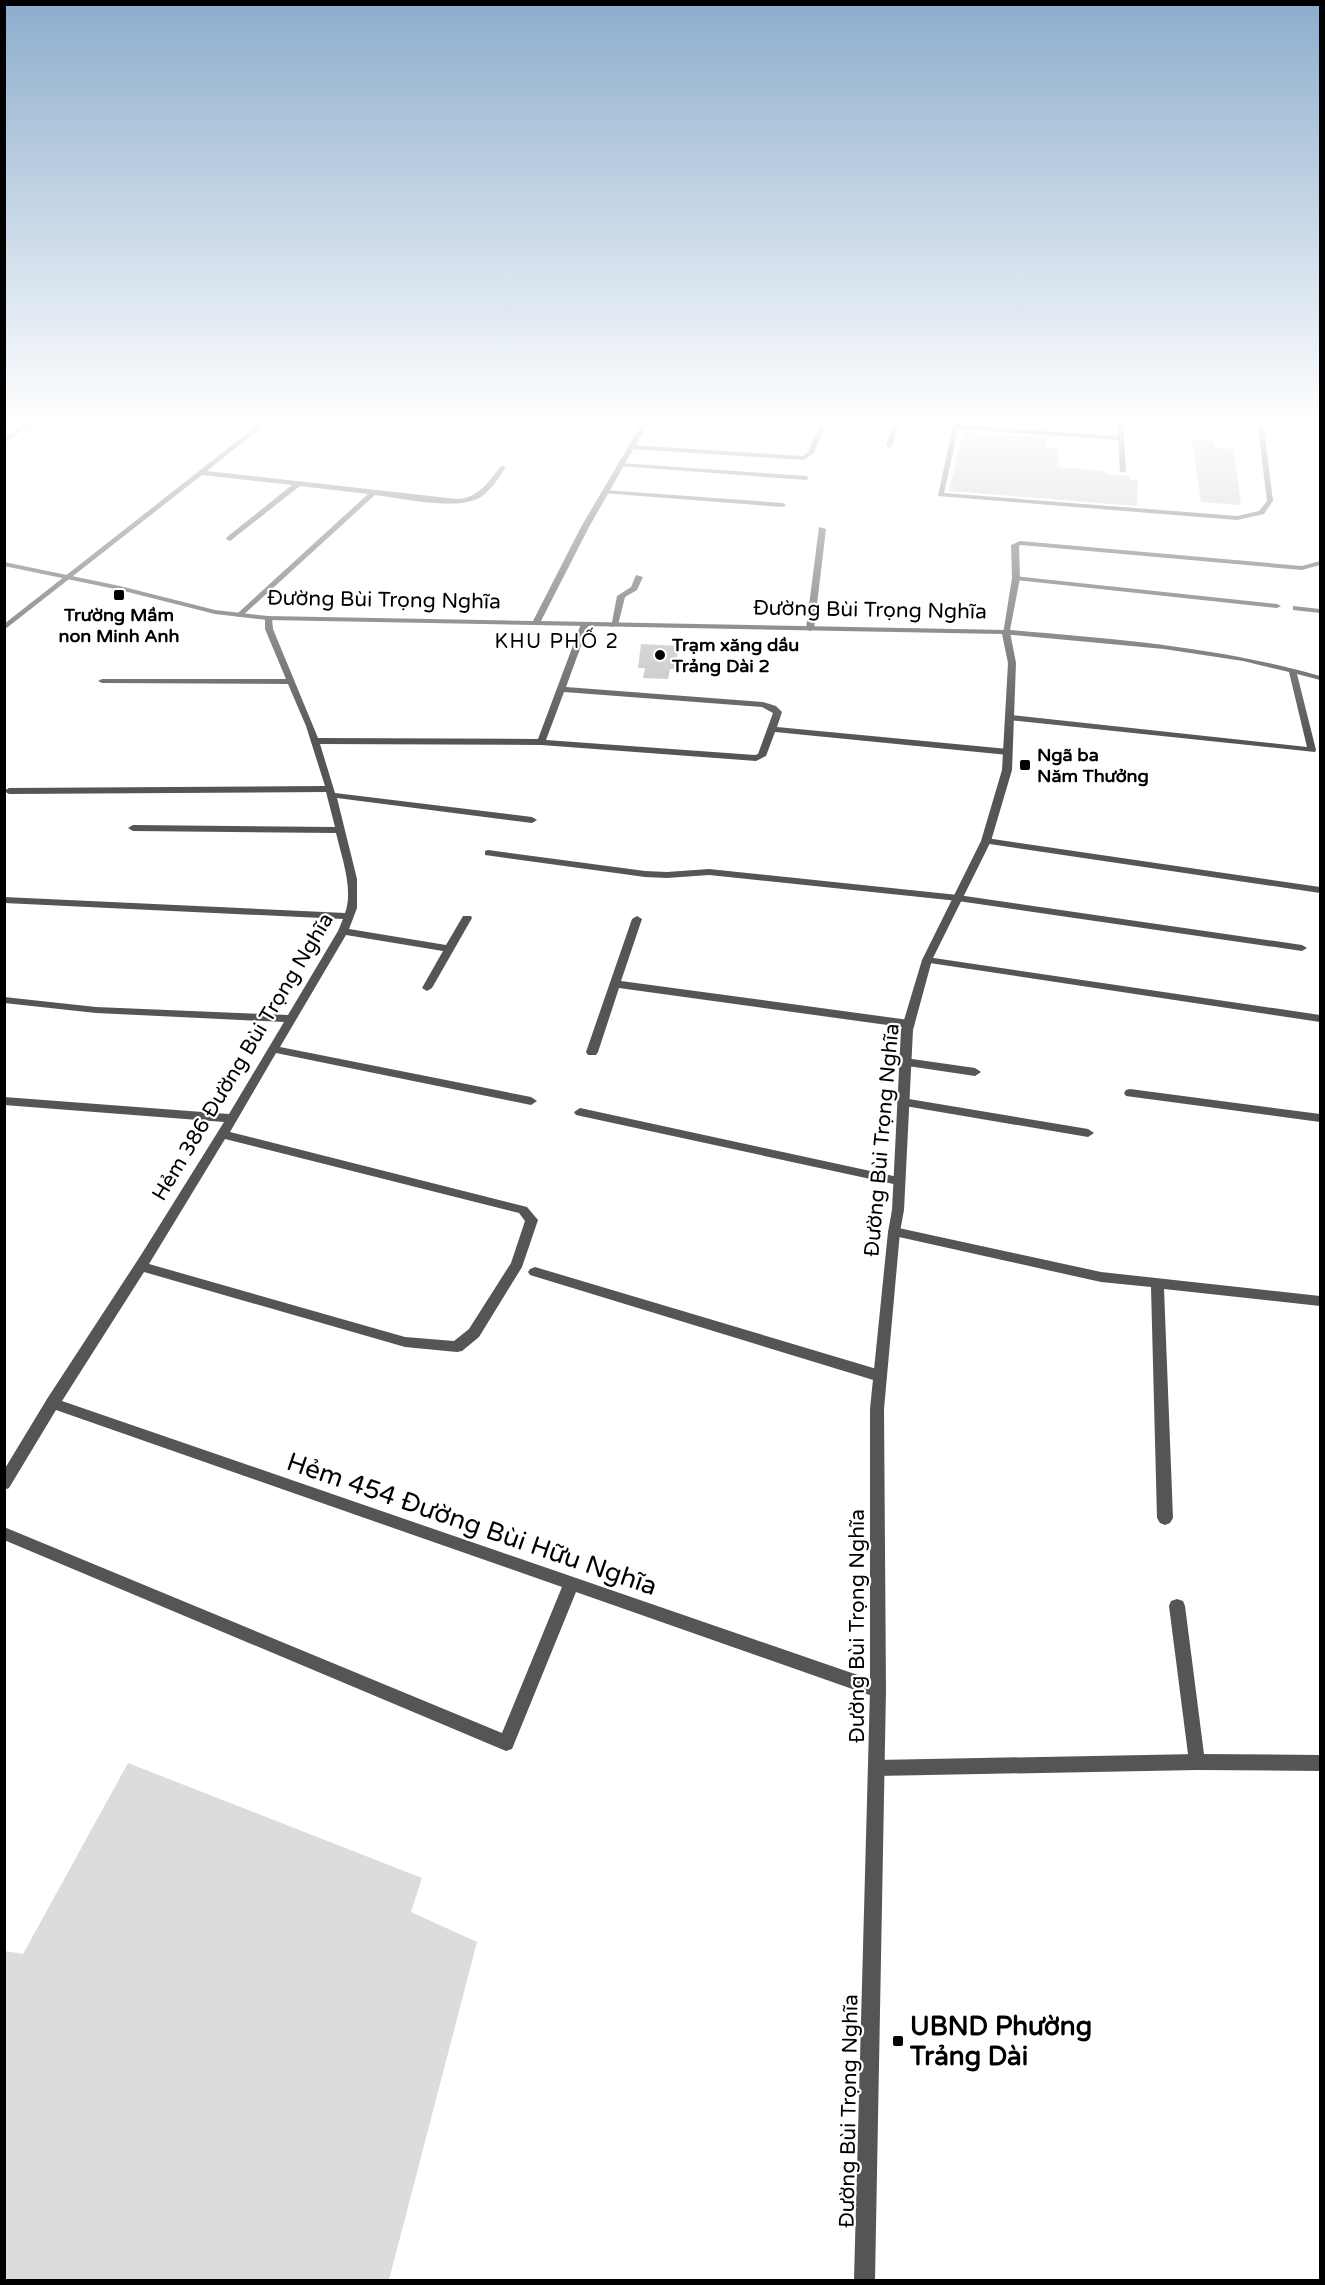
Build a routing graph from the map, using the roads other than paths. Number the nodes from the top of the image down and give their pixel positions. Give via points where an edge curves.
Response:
1 (135, 527) edge
2 (245, 527) edge
3 (337, 527) edge
4 (586, 527) edge
5 (822, 529) dead end
6 (230, 539) dead end
7 (1320, 563) edge
8 (4, 564) edge
9 (639, 577) dead end
10 (69, 578) junction
11 (1016, 578) junction
12 (1277, 606) dead end
13 (1296, 608) dead end
14 (1320, 611) edge
15 (241, 615) junction
16 (268, 618) junction
17 (536, 623) junction
18 (585, 624) junction
19 (614, 625) junction
20 (4, 628) edge
21 (810, 629) junction
22 (1006, 632) junction
23 (1292, 669) junction
24 (1320, 678) edge
25 (102, 681) dead end
26 (292, 682) junction
27 (560, 689) junction
28 (1011, 718) junction
29 (773, 729) junction
30 (316, 741) junction
31 (541, 742) junction
32 (1008, 752) junction
33 (9, 791) dead end
34 (331, 792) junction
35 (532, 820) dead end
36 (133, 828) dead end
37 (340, 830) junction
38 (986, 841) junction
39 (488, 853) dead end
40 (1320, 890) edge
41 (958, 898) junction
42 (4, 900) edge
43 (349, 916) junction
44 (467, 918) dead end
45 (637, 919) dead end
46 (343, 931) junction
47 (1302, 948) dead end
48 (450, 949) junction
49 (927, 960) junction
50 (617, 984) junction
51 (427, 988) dead end
52 (4, 1000) edge
53 (291, 1019) junction
54 (1320, 1019) edge
55 (909, 1024) junction
56 (273, 1049) junction
57 (592, 1052) dead end
58 (905, 1062) junction
59 (975, 1072) dead end
60 (1130, 1094) dead end
61 (4, 1101) edge
62 (531, 1101) dead end
63 (903, 1102) junction
64 (580, 1112) dead end
65 (231, 1118) junction
66 (1320, 1118) edge
67 (1088, 1133) dead end
68 (221, 1134) junction
69 (898, 1181) junction
70 (894, 1232) junction
71 (140, 1266) junction
72 (535, 1272) dead end
73 (1157, 1282) junction
74 (1320, 1301) edge
75 (880, 1376) junction
76 (52, 1403) junction
77 (4, 1484) edge
78 (1166, 1518) dead end
79 (4, 1533) edge
80 (571, 1584) junction
81 (1177, 1606) dead end
82 (878, 1690) junction
83 (1197, 1762) junction
84 (1320, 1764) edge
85 (876, 1768) junction
86 (865, 2280) edge

1 - 10 street
2 - 6 street
3 - 15 street
4 - 17 street
5 - 21 street
7 - 11 street via 1302,568 1027,542 1015,545
8 - 10 street, Đường Bùi Trọng Nghĩa
9 - 19 street via 634,588 621,596
10 - 15 street, Đường Bùi Trọng Nghĩa
10 - 20 street
11 - 12 street
11 - 22 street
13 - 14 street
15 - 16 street, Đường Bùi Trọng Nghĩa
16 - 17 street, Đường Bùi Trọng Nghĩa
16 - 26 street, Hẻm 386 Đường Bùi Trọng Nghĩa
17 - 18 street, Đường Bùi Trọng Nghĩa
18 - 19 street, Đường Bùi Trọng Nghĩa
18 - 27 street
19 - 21 street, Đường Bùi Trọng Nghĩa
21 - 22 street, Đường Bùi Trọng Nghĩa
22 - 23 street via 1160,645
22 - 28 street, Đường Bùi Trọng Nghĩa via 1012,663
23 - 24 street
23 - 28 street via 1312,750
25 - 26 street
26 - 30 street, Hẻm 386 Đường Bùi Trọng Nghĩa
27 - 29 street via 763,705 777,712
27 - 31 street
28 - 32 street, Đường Bùi Trọng Nghĩa
29 - 31 street via 762,756 756,758
29 - 32 street
30 - 31 street
30 - 34 street, Hẻm 386 Đường Bùi Trọng Nghĩa
32 - 38 street, Đường Bùi Trọng Nghĩa via 1007,770
33 - 34 street
34 - 35 street
34 - 37 street, Hẻm 386 Đường Bùi Trọng Nghĩa
36 - 37 street
37 - 43 street, Hẻm 386 Đường Bùi Trọng Nghĩa via 352,879
38 - 40 street
38 - 41 street, Đường Bùi Trọng Nghĩa
39 - 41 street via 645,874 709,872
41 - 47 street
41 - 49 street, Đường Bùi Trọng Nghĩa
42 - 43 street
43 - 46 street, Hẻm 386 Đường Bùi Trọng Nghĩa
44 - 48 street
45 - 50 street
46 - 48 street
46 - 53 street, Hẻm 386 Đường Bùi Trọng Nghĩa
48 - 51 street
49 - 54 street
49 - 55 street, Đường Bùi Trọng Nghĩa
50 - 55 street
50 - 57 street
52 - 53 street via 96,1011
53 - 56 street, Hẻm 386 Đường Bùi Trọng Nghĩa
55 - 58 street, Đường Bùi Trọng Nghĩa
56 - 62 street
56 - 65 street, Hẻm 386 Đường Bùi Trọng Nghĩa
58 - 59 street
58 - 63 street, Đường Bùi Trọng Nghĩa
60 - 66 street
61 - 65 street
63 - 67 street
63 - 69 street, Đường Bùi Trọng Nghĩa
64 - 69 street
65 - 68 street, Hẻm 386 Đường Bùi Trọng Nghĩa
68 - 71 street, Hẻm 386 Đường Bùi Trọng Nghĩa
68 - 71 street via 523,1210 532,1220 529,1235 517,1264 474,1333 456,1347 405,1342
69 - 70 street, Đường Bùi Trọng Nghĩa
70 - 73 street via 1101,1277
70 - 75 street, Đường Bùi Trọng Nghĩa
71 - 76 street, Hẻm 386 Đường Bùi Trọng Nghĩa
72 - 75 street
73 - 74 street
73 - 78 street
75 - 82 street, Đường Bùi Trọng Nghĩa
76 - 77 street, Hẻm 386 Đường Bùi Trọng Nghĩa
76 - 80 street, Hẻm 454 Đường Bùi Hữu Nghĩa
79 - 80 street via 506,1743
80 - 82 street, Hẻm 454 Đường Bùi Hữu Nghĩa
81 - 83 street
82 - 85 street, Đường Bùi Trọng Nghĩa
83 - 84 street
83 - 85 street
85 - 86 street, Đường Bùi Trọng Nghĩa

